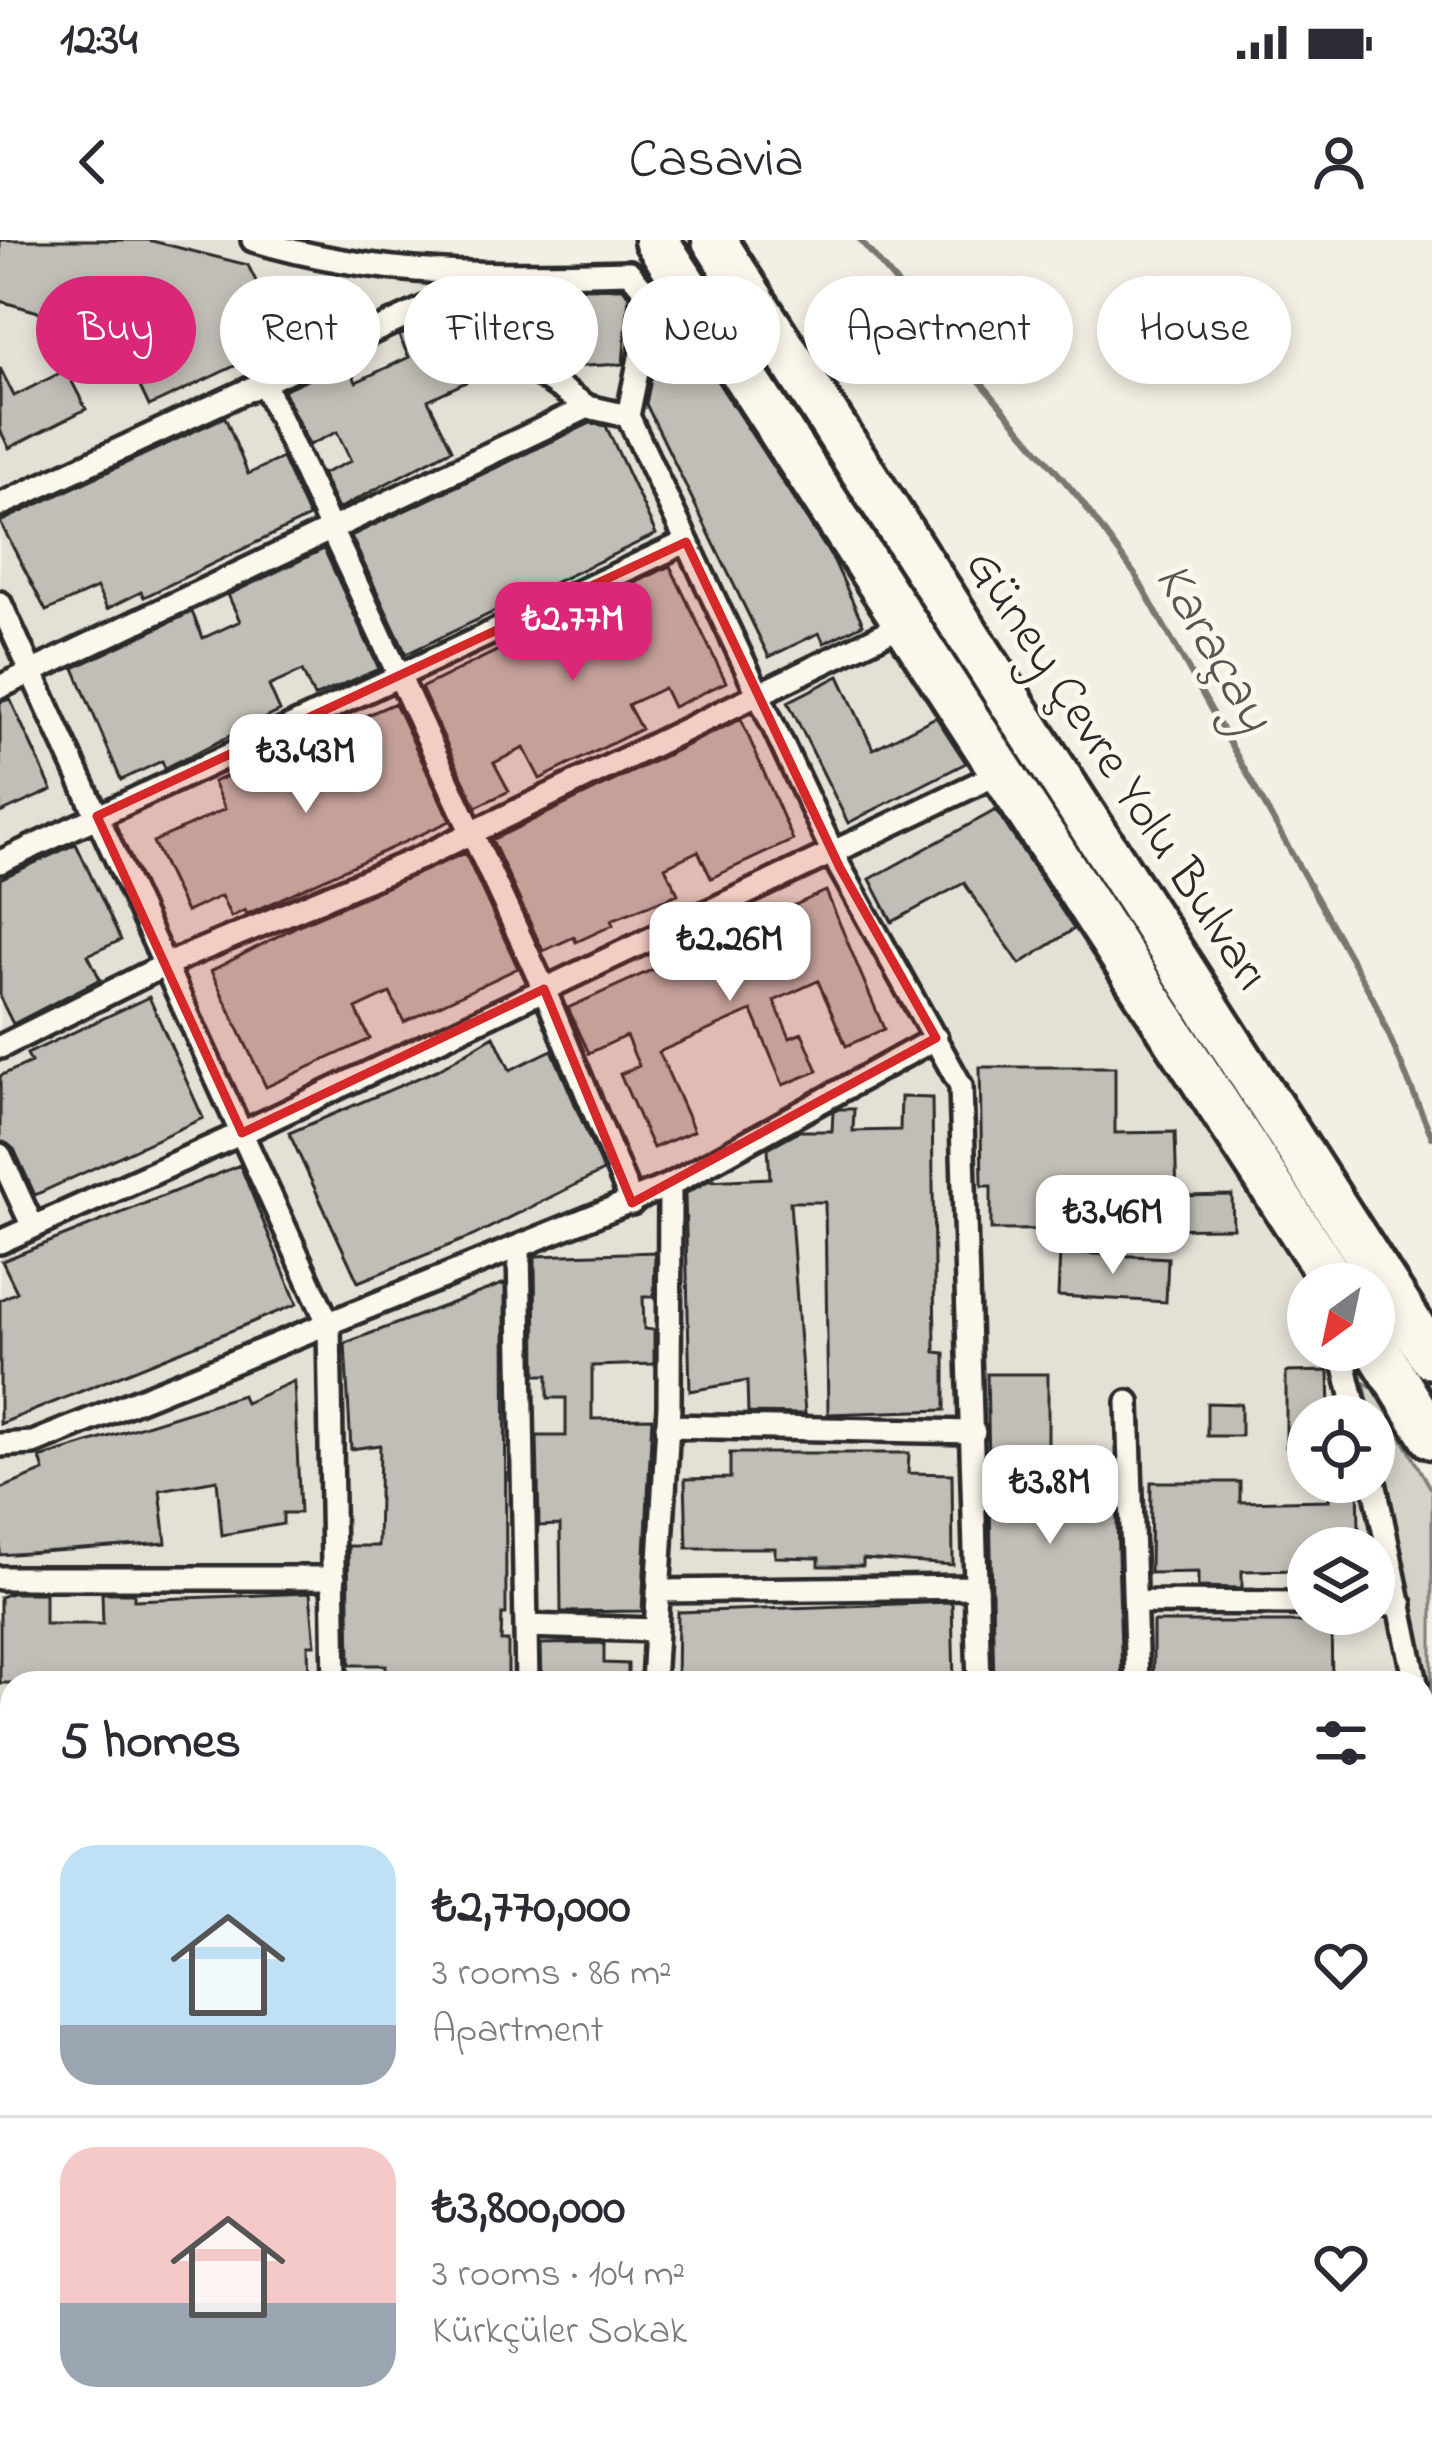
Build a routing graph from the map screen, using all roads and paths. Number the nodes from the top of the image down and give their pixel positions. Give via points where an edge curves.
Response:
1 (656, 240) edge
2 (714, 240) edge
3 (261, 241) edge
4 (380, 329) edge
5 (264, 384) joint
6 (588, 407) junction
7 (628, 416) junction
8 (0, 505) edge
9 (331, 527) junction
10 (686, 542) junction
11 (0, 603) edge
12 (906, 623) junction
13 (32, 673) junction
14 (398, 674) junction
15 (0, 687) edge
16 (757, 696) junction
17 (1002, 772) junction
18 (97, 816) junction
19 (473, 831) junction
20 (831, 850) junction
21 (0, 862) edge
22 (165, 965) junction
23 (544, 989) junction
24 (936, 1038) junction
25 (0, 1047) edge
26 (242, 1133) junction
27 (0, 1154) edge
28 (670, 1185) junction
29 (632, 1202) junction
30 (33, 1227) junction
31 (0, 1242) edge
32 (519, 1249) junction
33 (1321, 1263) edge
34 (329, 1325) junction
35 (1432, 1357) edge
36 (1375, 1371) edge
37 (1128, 1402) dead end
38 (668, 1426) junction
39 (974, 1432) junction
40 (1432, 1437) edge
41 (0, 1445) edge
42 (1379, 1503) edge
43 (0, 1578) edge
44 (334, 1578) junction
45 (977, 1587) junction
46 (658, 1592) junction
47 (1136, 1602) junction
48 (1287, 1604) edge
49 (1395, 1604) edge
50 (1402, 1604) junction
51 (526, 1627) junction
52 (656, 1630) junction
53 (335, 1671) edge
54 (527, 1671) edge
55 (654, 1671) edge
56 (979, 1671) edge
57 (1137, 1671) edge
58 (1414, 1671) edge

1 - 12 highway, Güney Çevre Yolu Bulvarı
2 - 35 highway, Güney Çevre Yolu Bulvarı
3 - 7 street via 318,260 465,277 628,272 652,299
4 - 6 street via 435,303
5 - 8 street
5 - 9 street
6 - 7 street
6 - 9 street
7 - 10 street
9 - 13 street
9 - 14 street
10 - 14 street
10 - 16 street
11 - 13 street
12 - 16 street
12 - 17 highway, Güney Çevre Yolu Bulvarı
13 - 15 street
13 - 18 street
14 - 18 street
14 - 19 street
16 - 19 street
16 - 20 street
17 - 20 street
17 - 33 highway, Güney Çevre Yolu Bulvarı
18 - 21 street
18 - 22 street
19 - 22 street
19 - 23 street
20 - 23 street
20 - 24 street
22 - 25 street
22 - 26 street
23 - 26 street
23 - 29 street
24 - 28 street
24 - 39 street via 961,1086
26 - 30 street
26 - 34 street
27 - 30 street
28 - 29 street
28 - 38 street
29 - 32 street
30 - 31 street
32 - 34 street
32 - 51 street
34 - 41 street via 33,1443
34 - 44 street
36 - 40 highway
37 - 47 street
38 - 39 street
38 - 46 street
39 - 45 street
42 - 50 street
43 - 44 street
44 - 53 street
45 - 46 street
45 - 56 street
46 - 52 street
47 - 48 street
47 - 57 street
49 - 50 street
50 - 58 street
51 - 52 street
51 - 54 street
52 - 55 street

